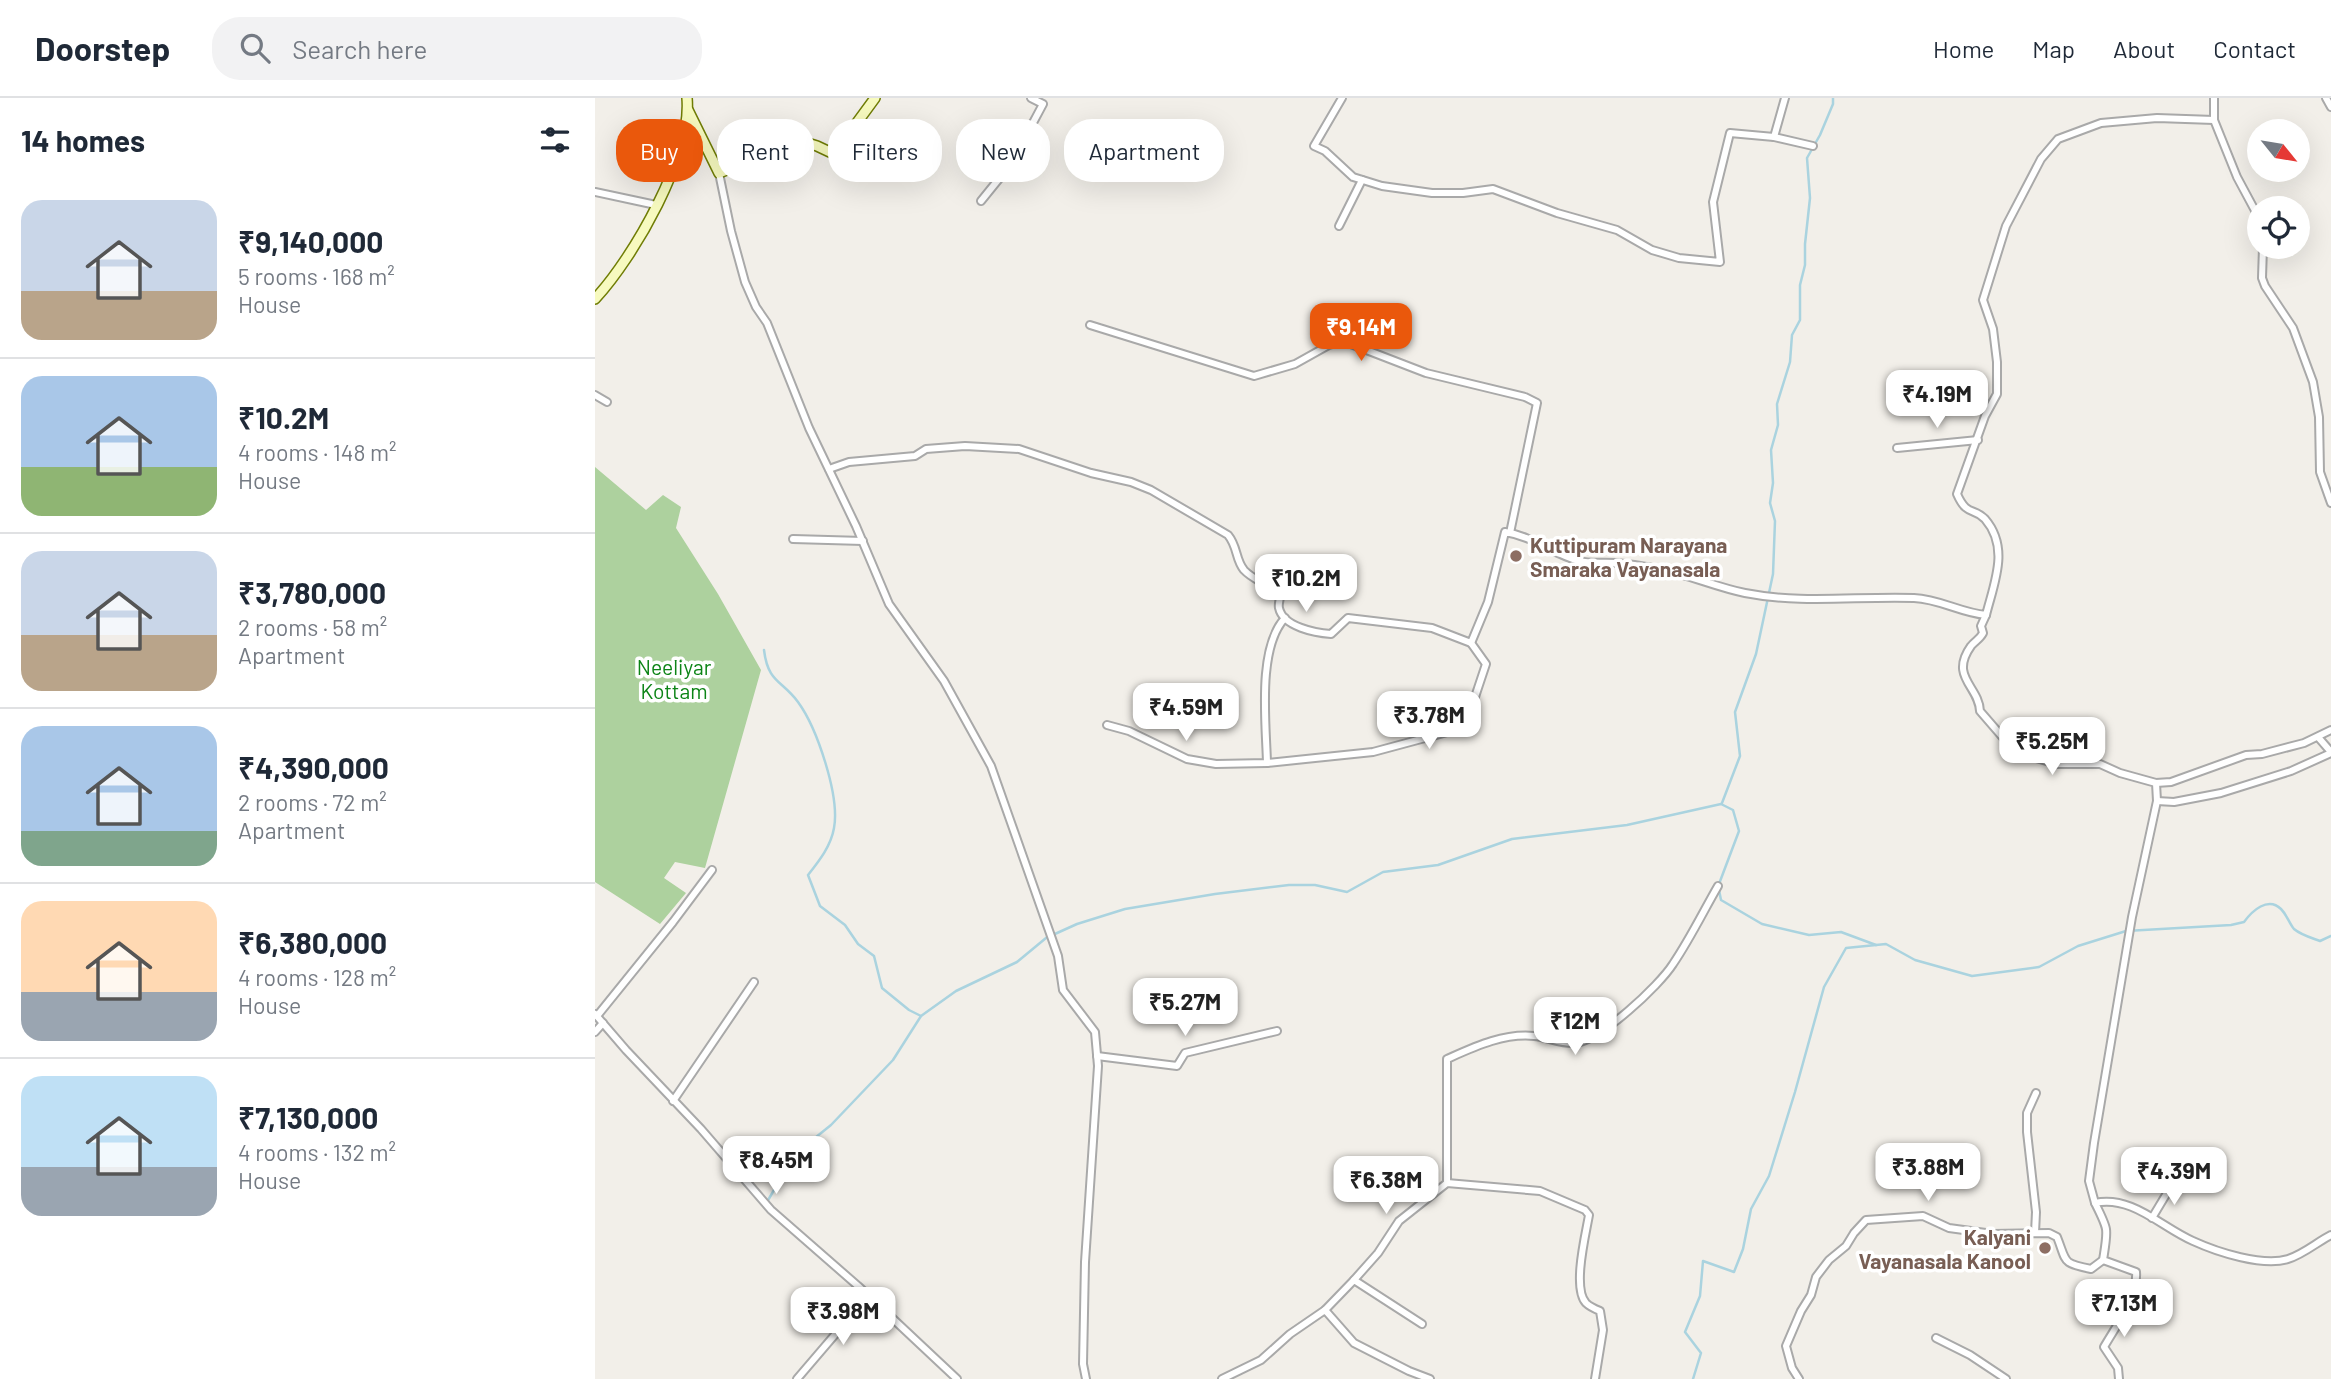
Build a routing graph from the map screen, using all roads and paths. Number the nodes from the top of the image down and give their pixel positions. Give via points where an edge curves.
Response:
1 (687, 98) edge
2 (875, 98) edge
3 (1031, 98) edge
4 (1342, 98) edge
5 (1786, 98) edge
6 (2214, 98) edge
7 (2326, 98) edge
8 (2331, 107) edge
9 (688, 110) junction
10 (2214, 120) junction
11 (1774, 137) junction
12 (814, 145) edge
13 (1813, 146) dead end
14 (717, 169) edge
15 (1362, 180) junction
16 (721, 182) edge
17 (595, 192) edge
18 (2247, 196) edge
19 (981, 201) dead end
20 (656, 205) junction
21 (1339, 226) dead end
22 (2263, 259) edge
23 (595, 299) edge
24 (1090, 325) dead end
25 (595, 396) edge
26 (607, 401) dead end
27 (1978, 440) junction
28 (1897, 448) dead end
29 (828, 467) junction
30 (2331, 503) edge
31 (1510, 533) junction
32 (793, 539) dead end
33 (863, 541) junction
34 (1986, 615) junction
35 (1285, 618) junction
36 (1471, 643) junction
37 (1107, 725) dead end
38 (2331, 730) edge
39 (2318, 737) junction
40 (2331, 753) edge
41 (1267, 762) junction
42 (2156, 783) junction
43 (2157, 802) junction
44 (712, 870) dead end
45 (1718, 886) dead end
46 (754, 982) dead end
47 (596, 1015) edge
48 (603, 1023) junction
49 (1277, 1031) dead end
50 (595, 1032) edge
51 (1097, 1056) junction
52 (2036, 1093) dead end
53 (673, 1101) junction
54 (1447, 1183) junction
55 (2173, 1183) dead end
56 (2095, 1203) junction
57 (2153, 1218) junction
58 (2035, 1233) junction
59 (2331, 1235) edge
60 (2103, 1260) junction
61 (1354, 1280) junction
62 (868, 1296) junction
63 (1325, 1310) junction
64 (1422, 1324) dead end
65 (1936, 1338) dead end
66 (797, 1379) edge
67 (957, 1379) edge
68 (1086, 1379) edge
69 (1222, 1379) edge
70 (1430, 1379) edge
71 (1595, 1379) edge
72 (1798, 1379) edge
73 (2006, 1379) edge
74 (2119, 1379) edge

1 - 9 main road
2 - 12 main road via 834,154
3 - 19 street via 1043,104 1011,163
4 - 15 street via 1314,146
5 - 11 street
6 - 10 street
7 - 8 street
9 - 14 main road
9 - 20 main road via 685,134
10 - 18 street
10 - 27 street via 2157,118 2101,123 2058,139 2041,159 2006,226 1983,300 1993,330 1997,394
11 - 13 street
11 - 15 street via 1730,133 1713,202 1720,262 1652,250 1617,230 1493,189 1432,193
15 - 21 street
16 - 29 street via 745,282
17 - 20 street
20 - 23 main road via 634,247
22 - 30 street via 2265,286 2293,328 2313,382 2320,472
24 - 31 street via 1254,376 1295,364 1343,341 1426,373 1525,397 1537,403
25 - 26 street
27 - 28 street
27 - 34 street via 1957,494 1963,508 1984,518 1995,539 2000,564
29 - 33 street
29 - 35 street via 965,446 1019,449 1131,482 1228,535 1246,572 1280,596 1279,610
31 - 34 street via 1581,562 1658,569 1763,596 1918,598
31 - 36 street via 1505,532 1489,603
32 - 33 street
33 - 51 street via 889,604 944,681 991,766 1050,931 1063,990 1094,1032
34 - 42 street via 1983,633 1964,662 1963,677 1980,710 2012,748 2057,764 2100,764
35 - 36 street via 1317,633 1331,634 1348,618 1431,628
35 - 41 street via 1275,628 1265,679
36 - 41 street via 1486,664 1472,706 1472,723 1466,727 1373,752
37 - 41 street via 1187,759 1216,764
38 - 39 street
39 - 40 street
39 - 42 street
40 - 43 street via 2221,793
42 - 43 street
43 - 56 street via 2130,926 2089,1181
44 - 47 street
45 - 54 street via 1657,984 1587,1042 1515,1036 1484,1042 1447,1059
46 - 53 street
47 - 48 street
48 - 50 street
48 - 53 street
49 - 51 street via 1185,1053 1177,1066
51 - 68 street via 1085,1262
52 - 58 street via 2027,1113
53 - 62 street via 771,1210
54 - 61 street via 1399,1221
54 - 71 street via 1540,1191 1589,1215 1581,1295 1600,1311 1603,1330
55 - 57 street
56 - 57 street via 2120,1202
56 - 60 street via 2107,1225
57 - 59 street via 2194,1241 2257,1260 2289,1259
58 - 60 street via 2057,1237 2069,1263 2091,1269
58 - 72 street via 1993,1234 1949,1227 1923,1216 1866,1220 1817,1277 1786,1346
60 - 74 street via 2136,1272 2132,1295 2104,1347
61 - 63 street
61 - 64 street
62 - 66 street
62 - 67 street
63 - 69 street via 1261,1360
63 - 70 street via 1354,1343
65 - 73 street

